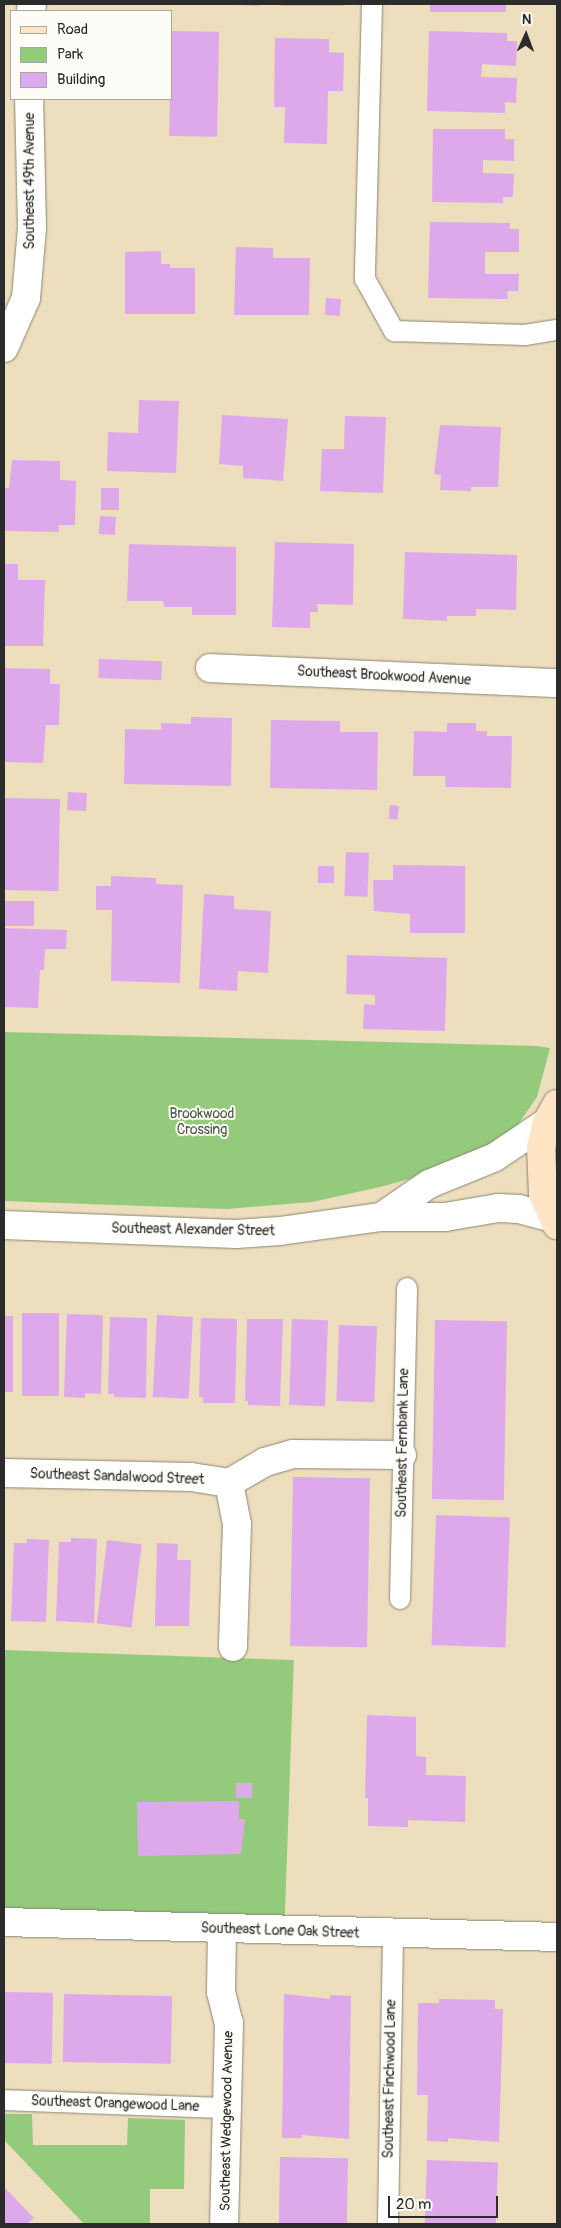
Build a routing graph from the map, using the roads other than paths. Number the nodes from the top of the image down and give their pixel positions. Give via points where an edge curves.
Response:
1 (372, 4) edge
2 (30, 100) edge
3 (557, 330) edge
4 (4, 348) edge
5 (210, 668) dead end
6 (557, 683) edge
7 (552, 1113) edge
8 (381, 1217) junction
9 (555, 1222) edge
10 (4, 1225) edge
11 (407, 1288) dead end
12 (402, 1456) junction
13 (4, 1473) edge
14 (229, 1483) junction
15 (400, 1598) dead end
16 (233, 1648) dead end
17 (4, 1922) edge
18 (222, 1929) junction
19 (393, 1934) junction
20 (557, 1937) edge
21 (4, 2100) edge
22 (226, 2108) junction
23 (224, 2224) edge
24 (388, 2224) edge

1 - 3 lane via 365,279 394,331 525,335
2 - 4 street, Southeast 49th Avenue via 32,228 26,298
5 - 6 street, Southeast Brookwood Avenue
7 - 8 street, Southeast Alexander Street via 495,1157 429,1184
7 - 9 street via 541,1147 543,1194
8 - 9 street, Southeast Alexander Street via 446,1217 498,1208 519,1209
8 - 10 street, Southeast Alexander Street via 236,1234
11 - 12 lane, Southeast Fernbank Lane
12 - 14 street via 293,1454 265,1462
12 - 15 lane, Southeast Fernbank Lane
13 - 14 street, Southeast Sandalwood Street via 191,1477
14 - 16 street via 236,1524
17 - 18 street, Southeast Lone Oak Street
18 - 19 street, Southeast Lone Oak Street
18 - 22 street, Southeast Wedgewood Avenue via 221,1992 229,2023
19 - 20 street, Southeast Lone Oak Street
19 - 24 lane, Southeast Finchwood Lane
21 - 22 lane, Southeast Orangewood Lane
22 - 23 street, Southeast Wedgewood Avenue

